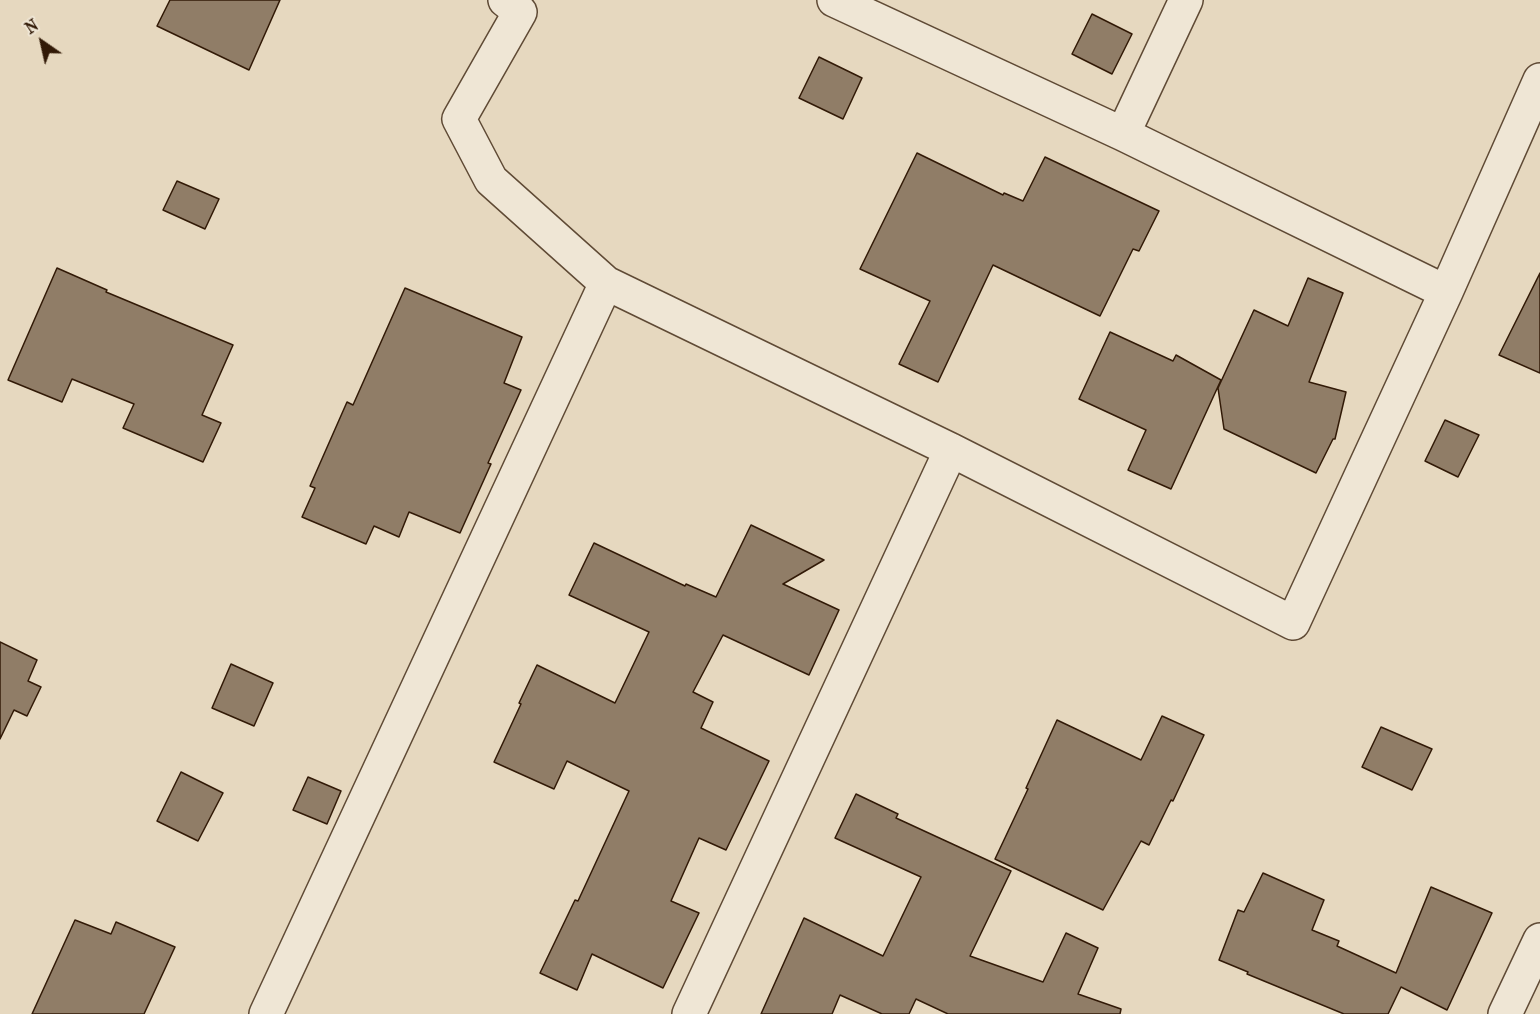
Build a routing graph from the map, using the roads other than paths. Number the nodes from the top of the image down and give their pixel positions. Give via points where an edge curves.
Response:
1 (834, 0) edge
2 (1186, 0) edge
3 (520, 4) edge
4 (1540, 80) edge
5 (1123, 134) junction
6 (606, 284) junction
7 (1446, 292) junction
8 (951, 450) junction
9 (1540, 940) edge
10 (266, 1014) edge
11 (689, 1014) edge
12 (1505, 1014) edge

1 - 5 street
2 - 5 street
3 - 6 street via 459,119 491,180
4 - 7 street
5 - 7 street
6 - 8 street
6 - 10 street
7 - 8 street via 1293,623
8 - 11 street
9 - 12 street

